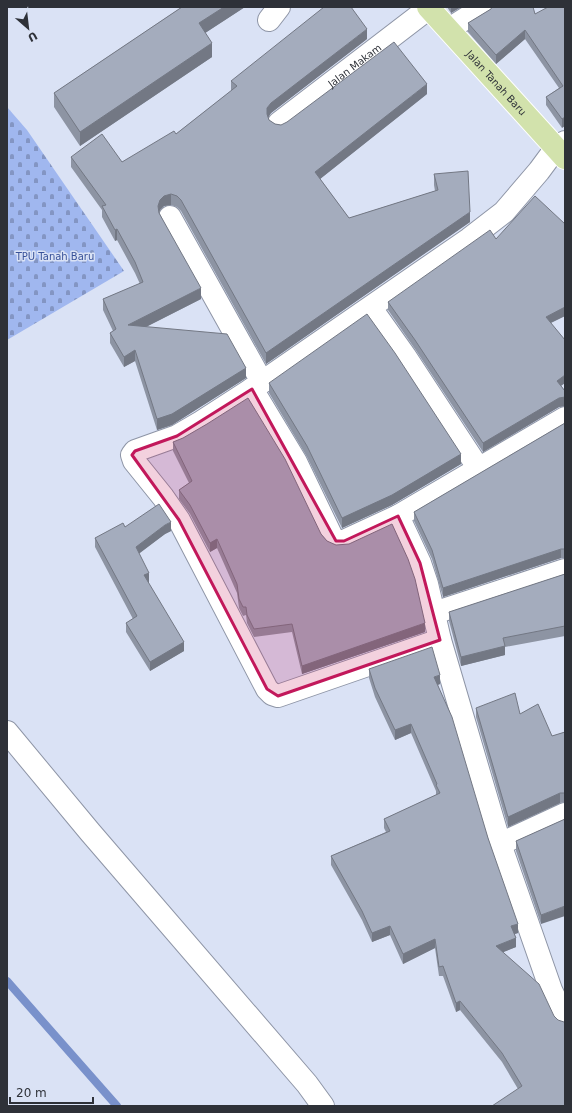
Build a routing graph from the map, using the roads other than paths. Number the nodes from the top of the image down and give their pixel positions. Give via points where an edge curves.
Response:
1 (484, 7) edge
2 (424, 11) edge
3 (449, 29) junction
4 (279, 123) edge
5 (562, 149) edge
6 (170, 217) dead end
7 (371, 308) junction
8 (257, 386) junction
9 (565, 418) edge
10 (479, 468) junction
11 (398, 516) junction
12 (565, 570) edge
13 (434, 613) junction
14 (440, 640) junction
15 (7, 732) edge
16 (565, 814) edge
17 (500, 844) junction
18 (565, 1019) edge
19 (323, 1106) edge

1 - 3 street
2 - 3 main road, Jalan Tanah Baru
2 - 4 street, Jalan Makam
3 - 5 main road, Jalan Tanah Baru
5 - 7 street via 539,171 504,212
6 - 8 street
7 - 8 street
7 - 10 street
8 - 11 street via 336,541 344,541
8 - 14 street via 178,436 135,451 132,455 179,520 267,689 278,696
9 - 10 street
10 - 11 street
11 - 13 street via 420,563
12 - 13 street
13 - 14 street
14 - 17 street
15 - 19 street via 302,1078
16 - 17 street
17 - 18 street via 551,990

